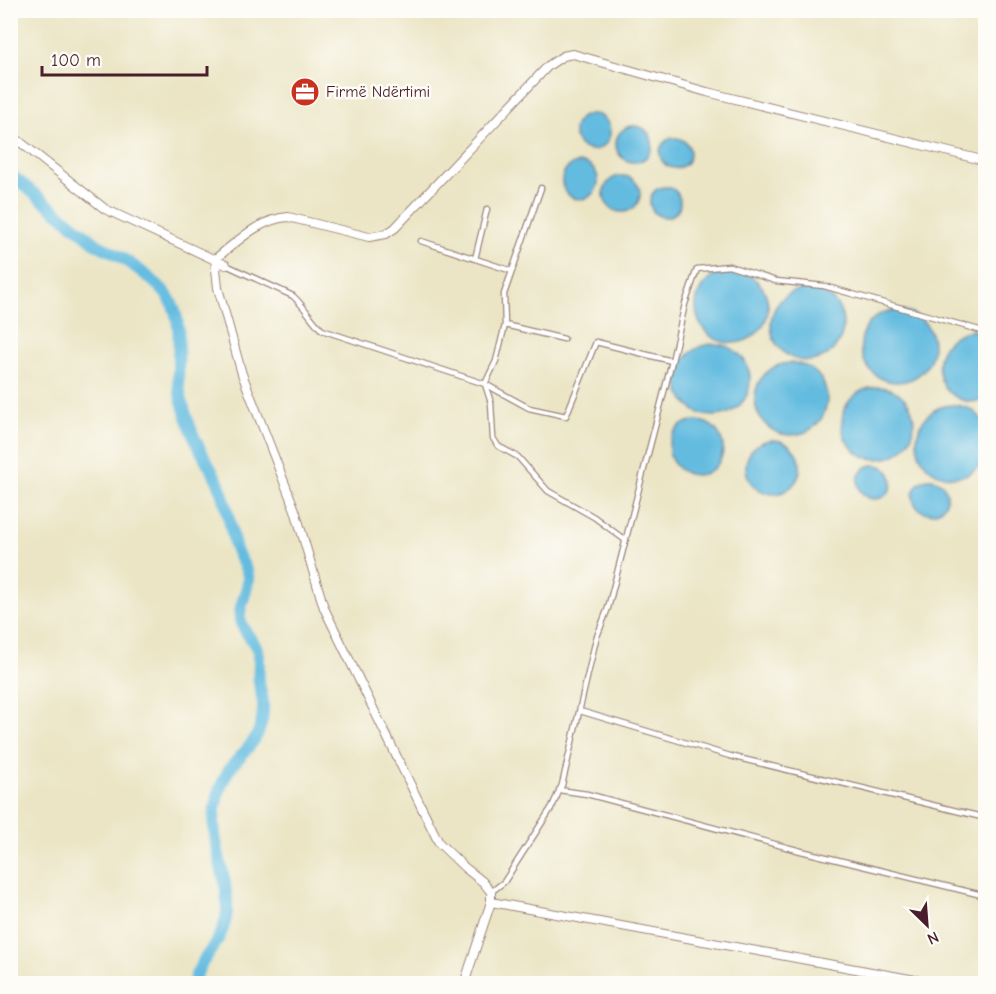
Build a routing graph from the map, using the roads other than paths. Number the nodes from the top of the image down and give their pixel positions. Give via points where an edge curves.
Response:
1 (10, 134) edge
2 (986, 161) edge
3 (541, 188) dead end
4 (487, 209) dead end
5 (421, 241) dead end
6 (215, 259) junction
7 (475, 259) junction
8 (226, 265) joint
9 (512, 271) junction
10 (505, 325) junction
11 (986, 332) edge
12 (564, 339) dead end
13 (672, 361) junction
14 (486, 384) junction
15 (625, 540) junction
16 (580, 711) junction
17 (560, 790) junction
18 (986, 818) edge
19 (986, 896) edge
20 (491, 897) junction
21 (464, 984) edge
22 (937, 984) edge

1 - 6 street via 105,208
2 - 6 street via 718,95 573,54 548,66 386,234 369,237 288,216 277,217 256,227
3 - 9 lane
4 - 7 lane
5 - 7 lane
6 - 8 street
6 - 20 street via 218,288 242,374 295,510 324,608 439,843 483,882
7 - 9 lane
8 - 14 lane via 293,296 322,330
9 - 10 lane via 504,294
10 - 12 lane
10 - 14 lane
11 - 13 lane via 824,286 777,281 729,266 697,269
13 - 14 lane via 596,342 566,416 529,408
13 - 15 lane
14 - 15 lane via 493,438 498,446 518,457 548,491
15 - 16 lane
16 - 17 lane
16 - 18 lane via 730,756
17 - 19 lane
17 - 20 lane
20 - 21 street
20 - 22 street

